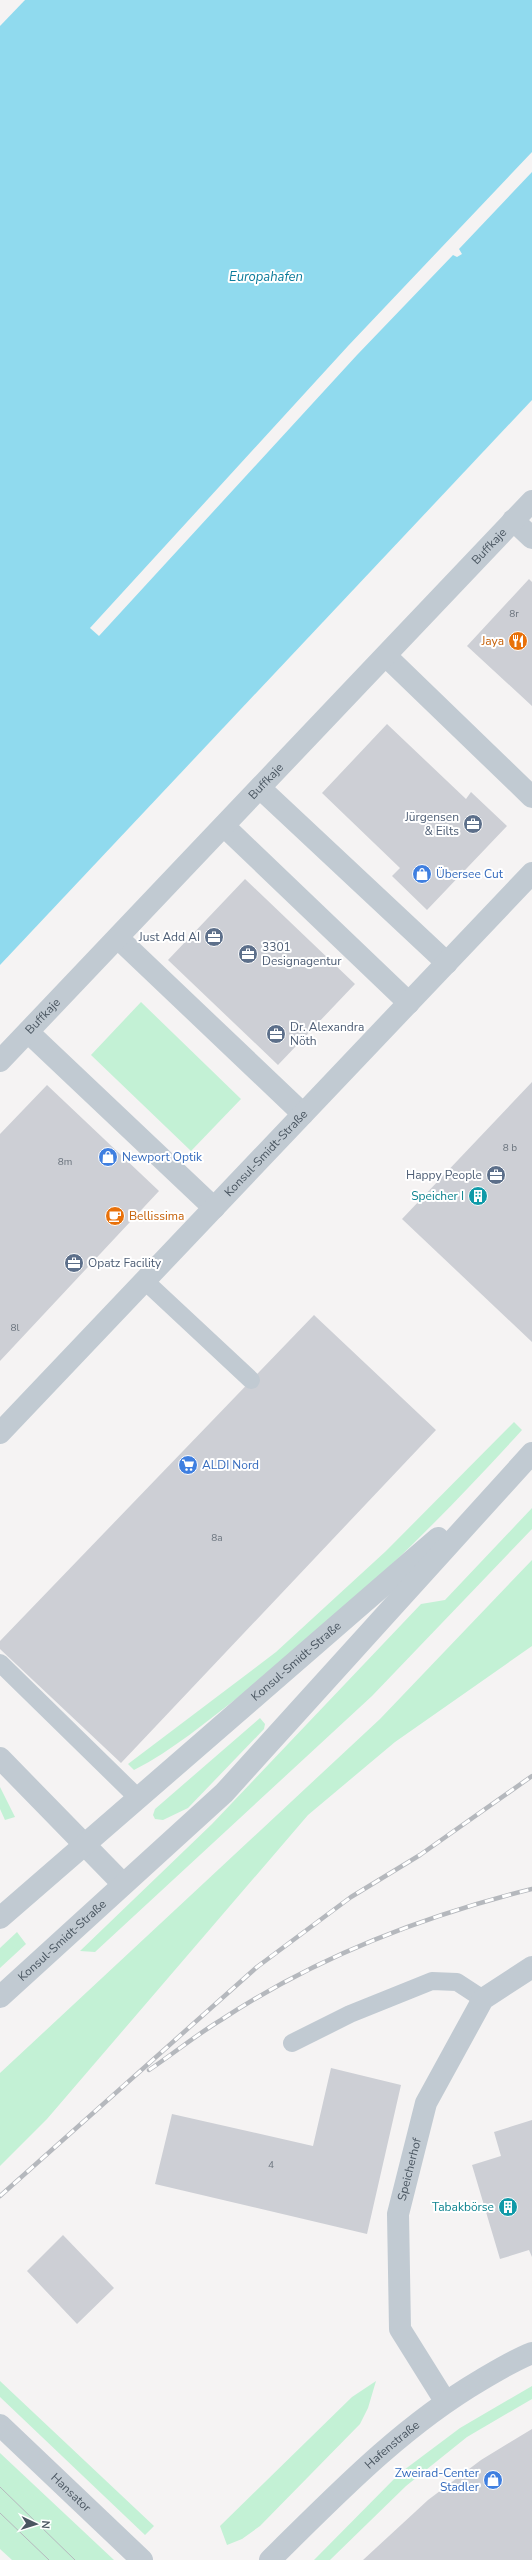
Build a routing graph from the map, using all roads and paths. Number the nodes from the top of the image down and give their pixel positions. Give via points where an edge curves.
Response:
1 (532, 501) edge
2 (514, 520) junction
3 (532, 538) edge
4 (386, 656) junction
5 (260, 788) junction
6 (532, 797) edge
7 (224, 826) junction
8 (532, 873) edge
9 (118, 938) junction
10 (447, 963) junction
11 (409, 1003) junction
12 (28, 1032) junction
13 (0, 1061) edge
14 (303, 1114) junction
15 (214, 1208) junction
16 (145, 1281) junction
17 (251, 1380) dead end
18 (0, 1433) edge
19 (532, 1453) edge
20 (509, 1478) junction
21 (0, 1663) edge
22 (0, 1758) edge
23 (137, 1797) junction
24 (84, 1844) junction
25 (123, 1884) junction
26 (0, 1918) edge
27 (532, 1967) edge
28 (0, 1997) edge
29 (482, 1999) junction
30 (292, 2044) dead end
31 (532, 2353) edge
32 (445, 2401) junction
33 (0, 2425) edge
34 (142, 2560) edge
35 (270, 2560) edge

1 - 2 street, Buffkaje
2 - 3 street
2 - 4 street, Buffkaje
4 - 5 street, Buffkaje
4 - 6 street
5 - 7 street, Buffkaje
5 - 10 street
7 - 9 street, Buffkaje
7 - 11 street
8 - 10 street, Konsul-Smidt-Straße
9 - 12 street, Buffkaje
9 - 14 street
10 - 11 street, Konsul-Smidt-Straße
11 - 14 street, Konsul-Smidt-Straße
12 - 13 street, Buffkaje
12 - 15 street
14 - 15 street, Konsul-Smidt-Straße
15 - 16 street, Konsul-Smidt-Straße
16 - 17 lane
16 - 18 street, Konsul-Smidt-Straße
19 - 20 street, Konsul-Smidt-Straße
20 - 23 street, Konsul-Smidt-Straße
20 - 25 street, Konsul-Smidt-Straße via 224,1792
21 - 23 lane
22 - 24 street
23 - 24 street, Konsul-Smidt-Straße
24 - 25 street
24 - 26 street, Konsul-Smidt-Straße
25 - 28 street, Konsul-Smidt-Straße
27 - 29 street, Speicherhof
29 - 30 lane via 457,1982 432,1981 350,2014
29 - 32 street, Speicherhof via 426,2104 398,2214 400,2329
31 - 32 street, Hafenstraße via 517,2358
32 - 35 street, Hafenstraße via 361,2471
33 - 34 street, Hansator

